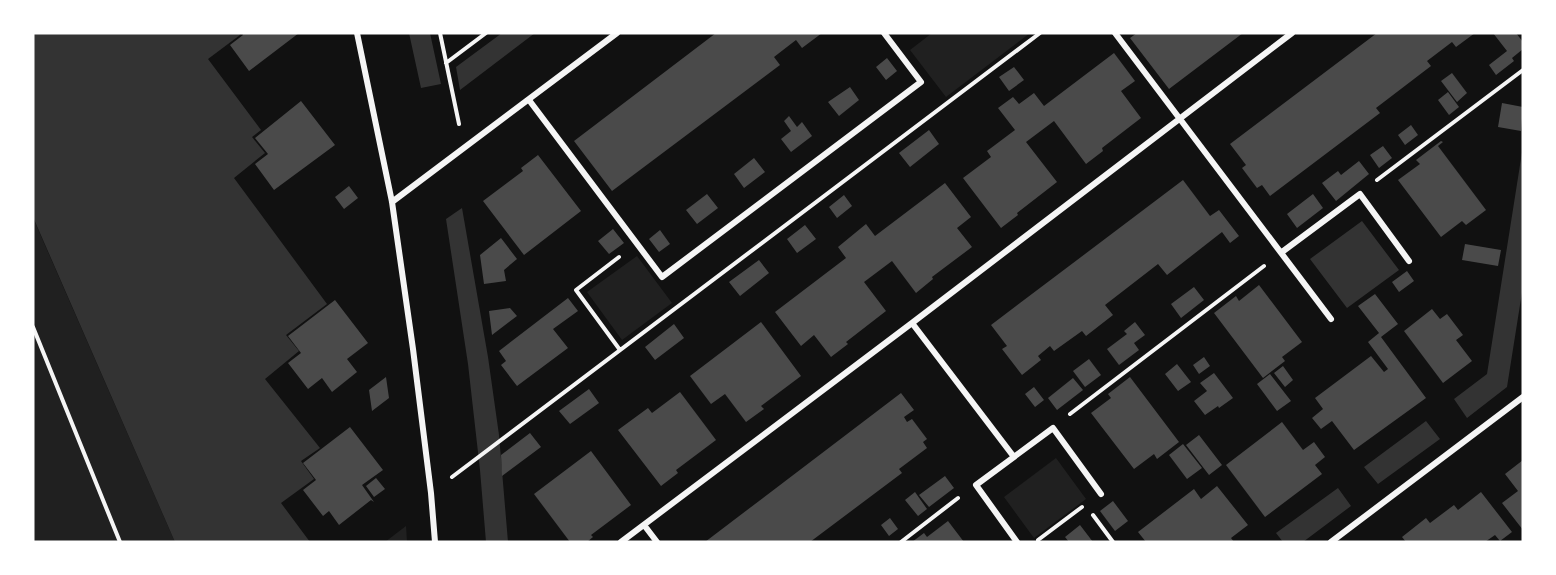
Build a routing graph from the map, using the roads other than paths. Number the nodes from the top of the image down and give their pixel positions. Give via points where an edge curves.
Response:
1 (357, 33) edge
2 (617, 33) edge
3 (884, 33) edge
4 (1115, 33) edge
5 (1292, 33) edge
6 (529, 100) junction
7 (1180, 118) junction
8 (392, 202) junction
9 (1282, 252) junction
10 (1409, 261) dead end
11 (1331, 319) dead end
12 (912, 323) junction
13 (1523, 397) edge
14 (1014, 456) junction
15 (1101, 494) dead end
16 (644, 525) junction
17 (435, 542) edge
18 (621, 542) edge
19 (657, 542) edge
20 (1017, 542) edge
21 (1331, 542) edge

1 - 8 street
2 - 6 street
3 - 6 street via 921,82 662,277
4 - 7 street
5 - 7 street
6 - 8 street
7 - 9 street
7 - 12 street
8 - 17 street
9 - 10 street via 1360,194
9 - 11 street
12 - 14 street
12 - 16 street
13 - 21 street
14 - 15 street via 1053,428
14 - 20 street via 976,485
16 - 18 street
16 - 19 street

